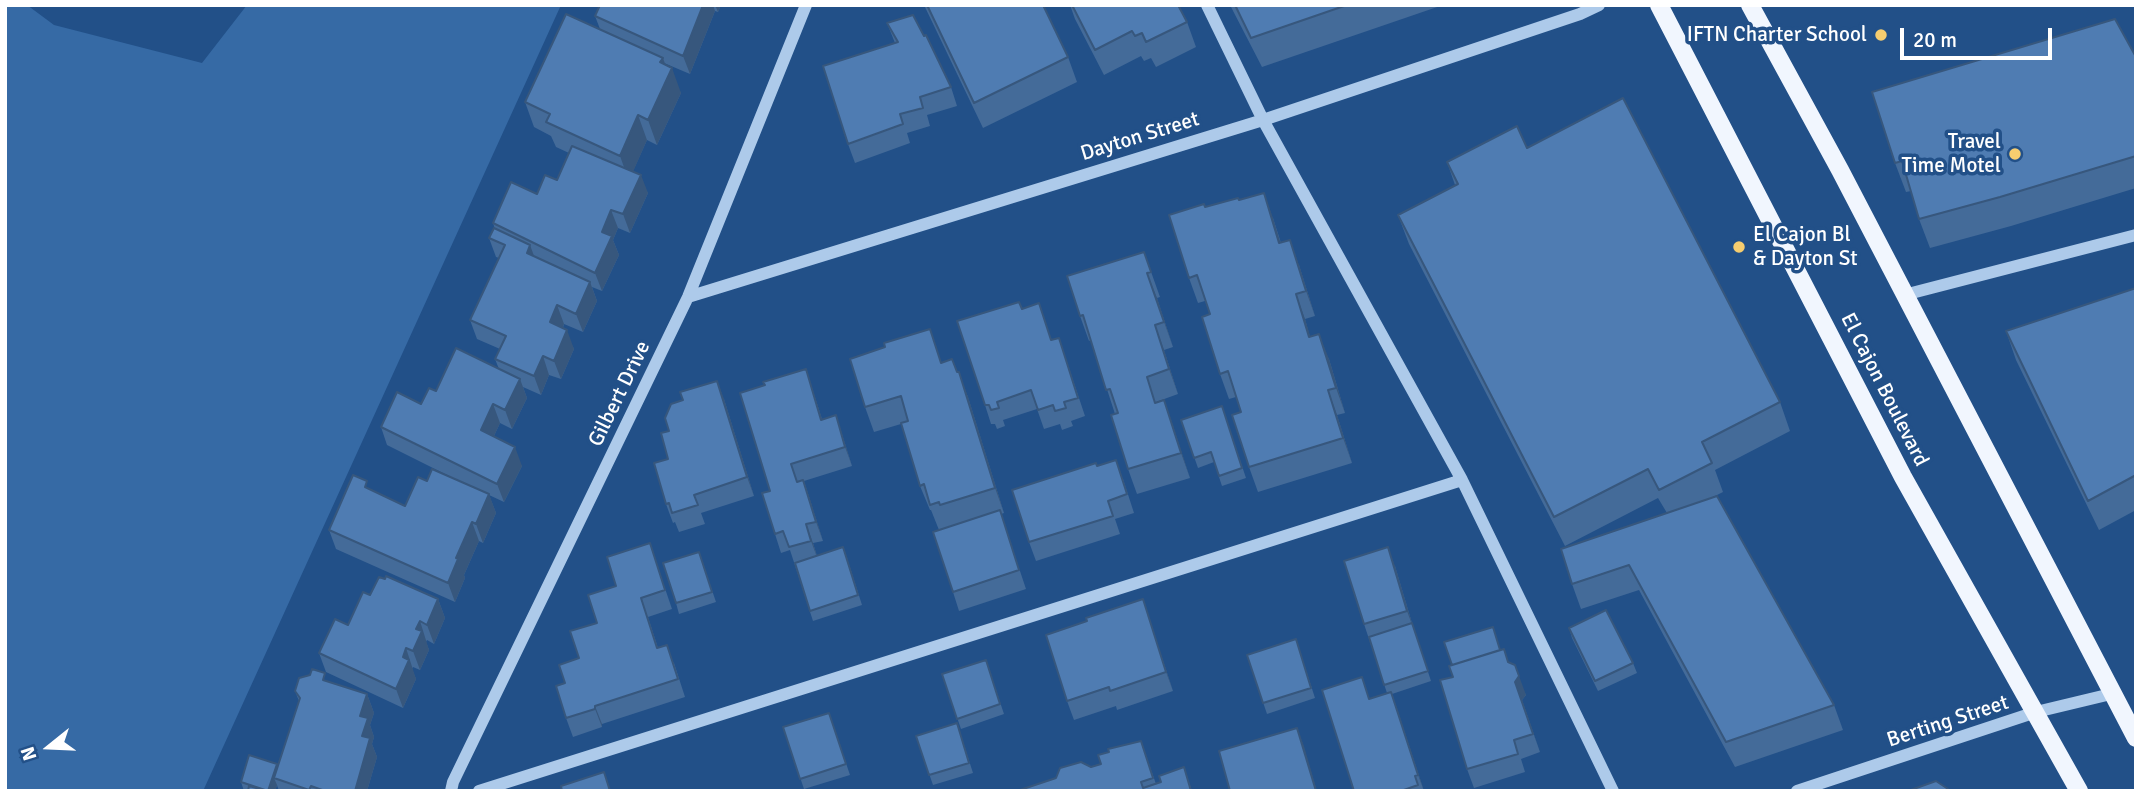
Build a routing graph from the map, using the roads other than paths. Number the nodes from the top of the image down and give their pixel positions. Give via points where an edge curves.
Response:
1 (806, 5) edge
2 (1207, 5) edge
3 (1599, 5) edge
4 (1658, 5) edge
5 (1750, 5) edge
6 (1263, 120) junction
7 (2136, 236) edge
8 (1905, 295) junction
9 (688, 297) junction
10 (1462, 480) junction
11 (2111, 694) junction
12 (2036, 712) junction
13 (2136, 738) edge
14 (452, 791) edge
15 (480, 791) edge
16 (1613, 791) edge
17 (1797, 791) edge
18 (2079, 791) edge

1 - 9 street, Gilbert Drive
2 - 6 street
3 - 6 street, Dayton Street
4 - 12 main road, El Cajon Boulevard via 1903,477
5 - 8 main road
6 - 9 street, Dayton Street
6 - 10 street
7 - 8 street
8 - 11 main road
9 - 14 street, Gilbert Drive
10 - 15 street
10 - 16 street
11 - 12 street, Berting Street
11 - 13 main road
12 - 17 street, Berting Street
12 - 18 main road, El Cajon Boulevard

